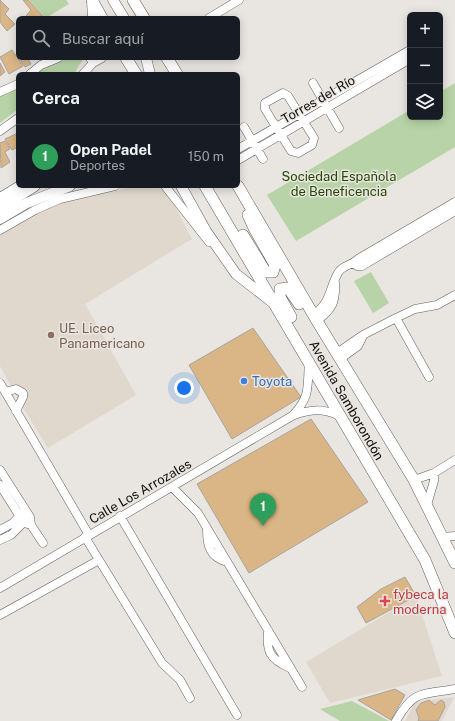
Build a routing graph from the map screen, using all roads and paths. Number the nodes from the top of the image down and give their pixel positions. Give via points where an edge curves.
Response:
1 (91, 0) edge
2 (113, 0) edge
3 (133, 0) edge
4 (239, 0) edge
5 (92, 16) edge
6 (101, 16) edge
7 (123, 16) edge
8 (143, 16) edge
9 (212, 16) edge
10 (407, 52) edge
11 (53, 60) edge
12 (146, 60) edge
13 (168, 60) edge
14 (91, 61) edge
15 (407, 61) edge
16 (382, 65) junction
17 (32, 72) edge
18 (84, 72) edge
19 (150, 72) edge
20 (176, 72) edge
21 (387, 73) junction
22 (358, 79) junction
23 (312, 83) dead end
24 (16, 85) edge
25 (363, 86) junction
26 (0, 92) edge
27 (322, 100) junction
28 (327, 108) junction
29 (298, 113) junction
30 (16, 119) edge
31 (303, 121) junction
32 (276, 126) junction
33 (244, 127) dead end
34 (339, 128) dead end
35 (0, 131) edge
36 (280, 134) junction
37 (252, 140) junction
38 (240, 148) edge
39 (257, 149) junction
40 (240, 159) edge
41 (263, 159) dead end
42 (17, 188) edge
43 (31, 188) edge
44 (65, 188) edge
45 (107, 188) edge
46 (166, 188) edge
47 (182, 188) edge
48 (206, 188) edge
49 (210, 188) edge
50 (238, 188) edge
51 (238, 188) edge
52 (0, 198) edge
53 (455, 202) edge
54 (0, 208) edge
55 (455, 211) edge
56 (0, 219) edge
57 (429, 222) junction
58 (0, 230) edge
59 (236, 274) junction
60 (455, 296) edge
61 (275, 304) junction
62 (315, 318) junction
63 (396, 318) junction
64 (338, 356) junction
65 (309, 361) junction
66 (429, 377) dead end
67 (0, 384) edge
68 (5, 392) junction
69 (16, 411) junction
70 (292, 416) junction
71 (340, 416) junction
72 (455, 460) edge
73 (1, 474) edge
74 (430, 475) junction
75 (414, 480) junction
76 (0, 485) edge
77 (172, 487) junction
78 (427, 505) junction
79 (120, 516) junction
80 (26, 518) junction
81 (0, 530) edge
82 (87, 536) junction
83 (455, 536) edge
84 (442, 537) junction
85 (0, 540) edge
86 (44, 543) dead end
87 (454, 558) edge
88 (99, 560) junction
89 (0, 588) edge
90 (0, 615) edge
91 (455, 633) edge
92 (302, 687) dead end
93 (455, 689) edge
94 (190, 698) dead end
95 (237, 715) dead end
96 (396, 721) edge

1 - 5 street
1 - 6 highway
2 - 7 main road
3 - 8 highway
4 - 9 street
10 - 16 street, Torres del Río
11 - 17 street
12 - 19 main road
13 - 20 highway
14 - 18 street
15 - 21 street, Torres del Río
16 - 21 street
16 - 22 street, Torres del Río
21 - 25 street, Torres del Río
22 - 25 street
22 - 27 street, Torres del Río
23 - 27 street
24 - 26 street
25 - 28 street, Torres del Río
27 - 28 street
27 - 29 street, Torres del Río
28 - 31 street, Torres del Río
28 - 34 street
29 - 31 street
29 - 32 street, Torres del Río
29 - 32 street via 283,93 265,103 265,109
30 - 35 street
31 - 36 street, Torres del Río
31 - 36 street via 314,138 312,145 298,153 291,151
32 - 36 street
32 - 37 street, Torres del Río
33 - 37 street
36 - 39 street, Torres del Río
37 - 38 street, Torres del Río
37 - 39 street
39 - 40 street, Torres del Río
39 - 41 street
42 - 52 main road
43 - 54 main road
44 - 56 main road via 27,203
45 - 58 street via 60,199
46 - 59 street
47 - 59 main road via 206,231
48 - 61 highway, Avenida Samborondón
49 - 50 highway via 230,215 265,271 273,272 275,265 254,228
51 - 62 highway, Avenida Samborondón
53 - 57 street
55 - 57 street
57 - 62 street via 388,246 362,266 354,264 342,268 326,303
59 - 61 main road
60 - 63 street via 437,305 415,309
61 - 65 highway, Avenida Samborondón
62 - 64 highway, Avenida Samborondón
62 - 65 highway via 306,315 288,288 280,290 280,296 303,342
63 - 64 street via 363,335 358,346
63 - 66 street
64 - 75 highway, Avenida Samborondón
65 - 70 street, Calle Los Arrozales via 306,397
65 - 71 highway, Avenida Samborondón
67 - 68 street
68 - 69 street
68 - 69 street via 16,389 23,393
69 - 82 street
70 - 71 street, Calle Los Arrozales via 314,409
70 - 77 street, Calle Los Arrozales
71 - 91 highway, Avenida Samborondón via 425,560
72 - 74 street
73 - 80 street
74 - 75 street
74 - 78 street via 433,488
75 - 78 highway, Avenida Samborondón
76 - 80 street
77 - 79 street, Calle Los Arrozales
77 - 92 street via 191,506 208,529
78 - 84 highway, Avenida Samborondón
79 - 82 street, Calle Los Arrozales
79 - 95 street
80 - 81 street
80 - 85 street via 11,535
80 - 86 street
82 - 88 street
82 - 89 street, Calle Los Arrozales
83 - 84 street
84 - 87 highway, Avenida Samborondón
88 - 90 street
88 - 94 street via 162,663 180,680
93 - 96 street via 415,696 404,706

